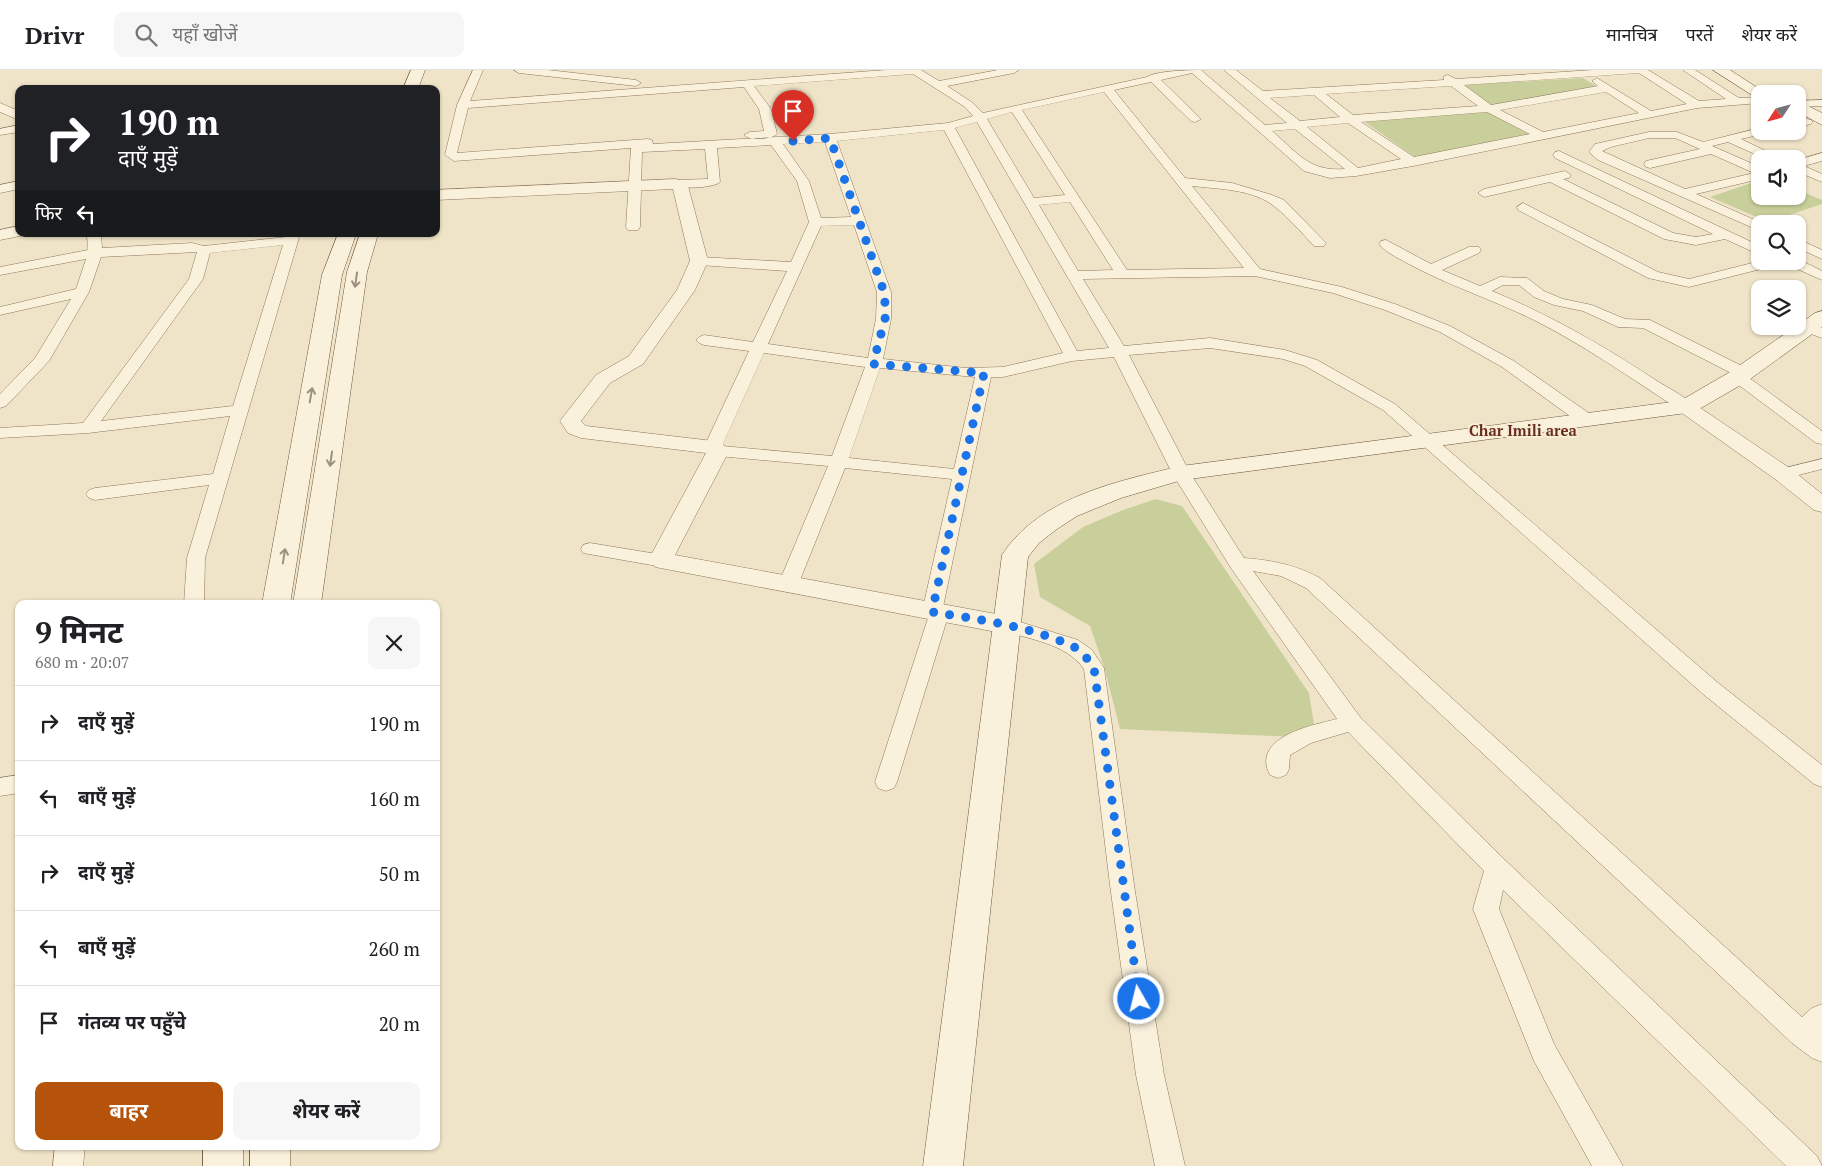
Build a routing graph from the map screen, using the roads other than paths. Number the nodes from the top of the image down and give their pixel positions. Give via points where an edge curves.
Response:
1 (418, 70) edge
2 (478, 70) edge
3 (519, 70) edge
4 (914, 70) edge
5 (1014, 70) edge
6 (1194, 70) edge
7 (1228, 70) edge
8 (1437, 70) edge
9 (1641, 70) edge
10 (1688, 70) edge
11 (1720, 70) edge
12 (1738, 70) edge
13 (1583, 72) edge
14 (1152, 77) junction
15 (1451, 82) junction
16 (747, 84) junction
17 (412, 85) edge
18 (938, 85) junction
19 (1762, 85) edge
20 (1608, 88) junction
21 (684, 89) junction
22 (1106, 89) junction
23 (1751, 89) edge
24 (1316, 91) junction
25 (1259, 95) junction
26 (1751, 100) edge
27 (1736, 101) junction
28 (1822, 103) edge
29 (1806, 104) edge
30 (463, 105) junction
31 (1697, 105) junction
32 (0, 107) edge
33 (1015, 108) junction
34 (1489, 109) junction
35 (15, 114) edge
36 (1650, 115) junction
37 (980, 117) junction
38 (1195, 119) dead end
39 (1350, 119) junction
40 (1806, 120) edge
41 (1295, 125) junction
42 (948, 126) junction
43 (1261, 128) junction
44 (1822, 128) edge
45 (15, 129) edge
46 (0, 132) edge
47 (1751, 134) edge
48 (1542, 136) junction
49 (830, 138) junction
50 (1730, 139) junction
51 (775, 142) junction
52 (711, 144) junction
53 (1604, 145) junction
54 (1711, 147) junction
55 (1756, 150) edge
56 (1559, 155) dead end
57 (1822, 157) edge
58 (1641, 160) junction
59 (1413, 162) junction
60 (1806, 163) edge
61 (1751, 168) edge
62 (1588, 169) junction
63 (1806, 170) edge
64 (1356, 172) junction
65 (1668, 172) dead end
66 (1751, 175) edge
67 (1551, 178) junction
68 (1822, 178) edge
69 (1182, 181) junction
70 (678, 184) junction
71 (634, 185) junction
72 (15, 186) edge
73 (1686, 187) junction
74 (0, 189) edge
75 (1484, 193) dead end
76 (440, 195) edge
77 (1073, 198) junction
78 (1031, 202) junction
79 (1523, 207) dead end
80 (858, 221) junction
81 (816, 222) junction
82 (1751, 222) edge
83 (15, 223) edge
84 (0, 226) edge
85 (633, 227) dead end
86 (15, 232) edge
87 (0, 234) edge
88 (1727, 235) junction
89 (94, 237) edge
90 (292, 237) edge
91 (355, 242) edge
92 (1319, 243) dead end
93 (1386, 244) dead end
94 (1751, 247) edge
95 (1806, 248) edge
96 (204, 250) junction
97 (1474, 250) dead end
98 (95, 253) junction
99 (1822, 255) edge
100 (699, 261) junction
101 (797, 267) junction
102 (1751, 267) edge
103 (1806, 268) edge
104 (1432, 269) junction
105 (0, 271) edge
106 (1256, 272) junction
107 (1122, 273) junction
108 (1075, 275) junction
109 (1822, 276) edge
110 (82, 292) junction
111 (1481, 292) junction
112 (0, 311) edge
113 (350, 324) junction
114 (1817, 326) edge
115 (323, 327) junction
116 (704, 340) dead end
117 (758, 347) junction
118 (1119, 351) junction
119 (1072, 356) junction
120 (873, 364) junction
121 (984, 373) junction
122 (1741, 375) junction
123 (0, 403) edge
124 (1686, 407) junction
125 (241, 410) junction
126 (1587, 420) junction
127 (88, 428) junction
128 (0, 433) edge
129 (1822, 438) edge
130 (1430, 441) junction
131 (716, 449) junction
132 (840, 462) junction
133 (1822, 464) edge
134 (1181, 474) junction
135 (1783, 474) junction
136 (961, 475) junction
137 (220, 478) junction
138 (95, 494) dead end
139 (1822, 505) edge
140 (590, 549) dead end
141 (663, 561) junction
142 (1238, 564) junction
143 (788, 585) junction
144 (194, 600) edge
145 (277, 600) edge
146 (309, 600) edge
147 (936, 612) junction
148 (1007, 625) junction
149 (1352, 723) junction
150 (1278, 769) dead end
151 (1822, 778) edge
152 (886, 782) dead end
153 (15, 785) edge
154 (0, 787) edge
155 (1498, 868) junction
156 (1822, 1017) edge
157 (1812, 1042) edge
158 (70, 1150) edge
159 (223, 1150) edge
160 (270, 1150) edge
161 (68, 1166) edge
162 (223, 1166) edge
163 (270, 1166) edge
164 (943, 1166) edge
165 (1170, 1166) edge
166 (1608, 1166) edge
167 (1807, 1166) edge

1 - 17 main road
2 - 30 street
3 - 21 street
4 - 16 street
4 - 18 street
5 - 18 street
6 - 14 street
6 - 43 street
7 - 25 street
8 - 15 street
9 - 13 street
9 - 31 street
10 - 27 street
11 - 23 main road
12 - 19 main road
13 - 15 street
13 - 20 street
14 - 22 street
14 - 38 street
15 - 24 street
15 - 34 street
16 - 21 street via 725,82
16 - 30 street via 765,109 771,134 454,157 451,155
18 - 37 street via 969,105
20 - 34 street
20 - 36 street
21 - 30 street
22 - 33 street
22 - 69 street
24 - 25 street
24 - 39 street
25 - 41 street
26 - 27 street
27 - 31 street
28 - 29 street
31 - 36 street
32 - 35 street
33 - 37 street
33 - 77 street
34 - 39 street
34 - 48 street
36 - 48 street
37 - 42 street
37 - 78 street
39 - 41 street
39 - 59 street
40 - 44 main road
41 - 43 street
41 - 64 street
42 - 49 street
42 - 119 street
43 - 64 street via 1308,168 1330,174
45 - 46 street
47 - 50 street
48 - 59 street
49 - 51 street
49 - 80 street
50 - 54 street
50 - 55 street
51 - 52 street
51 - 81 street via 803,181
52 - 70 street via 714,182
52 - 71 street via 636,149
53 - 54 street via 1667,134
53 - 58 street
53 - 73 street via 1595,152 1602,157
54 - 58 street
54 - 61 street
56 - 62 street
57 - 60 street
58 - 65 street
59 - 64 street
62 - 67 street
62 - 88 street
63 - 68 street
66 - 73 street via 1705,188
67 - 75 street
67 - 88 street via 1670,236 1696,241
69 - 92 street via 1242,187 1272,198
69 - 106 street
70 - 71 street
70 - 100 street
71 - 76 street
71 - 85 street
72 - 74 street
73 - 82 street
77 - 78 street
77 - 107 street
78 - 108 street
79 - 102 street via 1653,275 1674,281 1689,283
80 - 81 street
80 - 120 street via 884,292 886,307
81 - 101 street
83 - 84 street
86 - 87 street
88 - 94 street
89 - 98 street
90 - 96 street
90 - 125 street
91 -> 113 main road via 357,272
91 - 115 main road via 332,276
93 - 104 street
95 - 99 street
96 - 98 street via 192,247
96 - 127 street via 196,279
97 - 104 street
98 - 105 street
98 - 110 street
100 - 101 street
100 - 131 street via 686,290 641,354 603,379 570,421 575,430 581,432
101 - 117 street
103 - 109 street
104 - 111 street
106 - 107 street
106 - 126 street via 1337,290 1445,329 1508,364
107 - 108 street
108 - 118 street
110 - 112 street
110 - 123 street via 41,361
111 - 122 street via 1500,281 1522,281 1538,294 1559,302 1592,310 1623,324 1646,324
111 - 124 street via 1536,315 1579,338
113 - 115 main road
113 -> 146 main road
114 - 122 main road
145 -> 115 main road
116 - 117 street
117 - 120 street
117 - 131 street
118 - 119 street
118 - 130 street via 1210,343 1285,355 1311,363 1389,407
118 - 134 street
119 - 121 street via 1003,372
120 - 121 street
120 - 132 street
121 - 136 street
122 - 124 main road
122 - 129 street
124 - 126 main road
124 - 135 street
125 - 127 street
125 - 137 street
126 - 130 main road
127 - 128 street
130 - 134 main road
130 - 151 street via 1710,688
131 - 132 street
131 - 141 street via 662,557
132 - 136 street
132 - 143 street
133 - 135 street
134 - 142 street
134 - 148 main road via 1120,490 1062,514 1038,529 1015,555
135 - 139 street
136 - 147 street
137 - 138 street
137 - 144 street via 196,558
140 - 141 street
141 - 143 street
142 - 149 street
142 - 157 street via 1274,566 1313,583
143 - 147 street
147 - 148 street
147 - 152 street
148 - 164 main road
148 - 165 street via 1071,645 1085,655 1094,668 1150,1075
149 - 150 street via 1315,733 1285,746 1279,751
149 - 155 street
153 - 154 street
155 - 166 street via 1486,909 1544,1052
155 - 167 street
156 - 157 street
158 - 161 street
159 - 162 main road
160 - 163 main road

